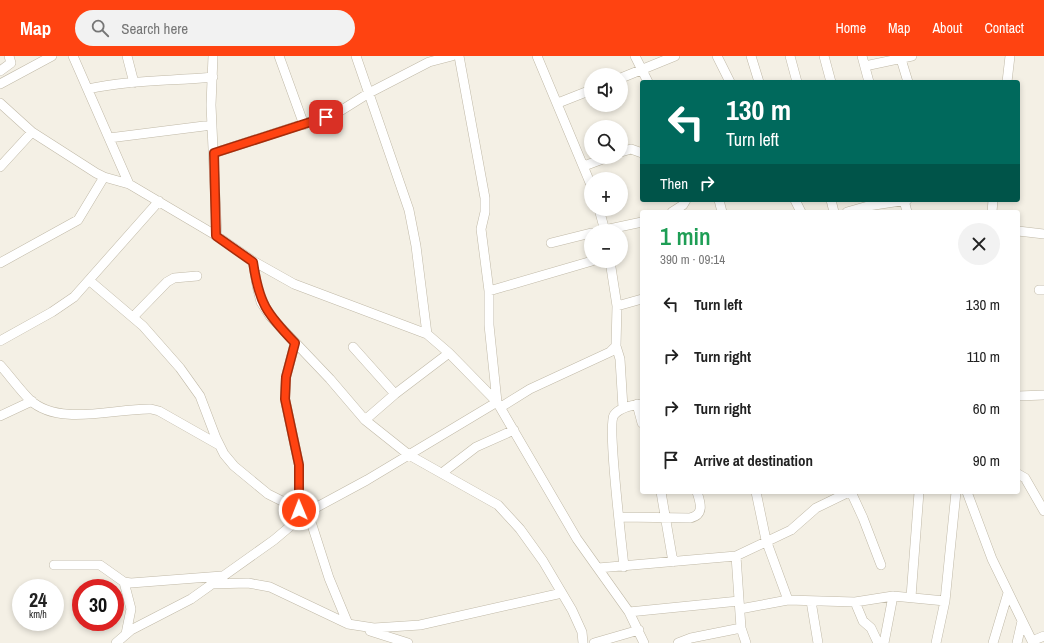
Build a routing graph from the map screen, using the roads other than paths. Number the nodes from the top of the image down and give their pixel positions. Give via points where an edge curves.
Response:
1 (9, 56) edge
2 (52, 56) edge
3 (73, 56) edge
4 (127, 56) edge
5 (213, 56) edge
6 (279, 56) edge
7 (356, 56) edge
8 (452, 56) edge
9 (459, 56) edge
10 (537, 56) edge
11 (635, 56) edge
12 (675, 56) edge
13 (717, 56) edge
14 (751, 56) edge
15 (790, 56) edge
16 (824, 56) edge
17 (862, 56) edge
18 (912, 56) edge
19 (1010, 56) edge
20 (428, 59) edge
21 (901, 59) junction
22 (864, 66) junction
23 (642, 70) junction
24 (0, 71) edge
25 (628, 75) edge
26 (213, 77) junction
27 (647, 80) edge
28 (729, 80) edge
29 (758, 80) edge
30 (796, 80) edge
31 (830, 80) edge
32 (868, 80) edge
33 (907, 80) edge
34 (1007, 80) edge
35 (134, 83) junction
36 (0, 84) edge
37 (88, 89) junction
38 (369, 93) junction
39 (584, 93) edge
40 (0, 103) edge
41 (558, 103) junction
42 (212, 125) junction
43 (304, 125) junction
44 (32, 132) junction
45 (109, 138) junction
46 (628, 150) edge
47 (214, 153) junction
48 (640, 153) edge
49 (589, 164) edge
50 (584, 166) junction
51 (0, 167) edge
52 (586, 172) edge
53 (104, 177) junction
54 (129, 184) junction
55 (159, 201) junction
56 (685, 202) edge
57 (880, 202) edge
58 (867, 203) edge
59 (675, 210) edge
60 (851, 210) edge
61 (640, 222) edge
62 (628, 225) edge
63 (1020, 231) edge
64 (1044, 234) edge
65 (584, 235) edge
66 (216, 236) junction
67 (551, 243) dead end
68 (253, 262) junction
69 (0, 263) edge
70 (584, 263) edge
71 (611, 268) edge
72 (197, 276) dead end
73 (90, 281) junction
74 (489, 291) junction
75 (640, 300) edge
76 (617, 306) junction
77 (133, 317) junction
78 (427, 334) junction
79 (0, 341) edge
80 (295, 343) junction
81 (616, 346) junction
82 (353, 347) dead end
83 (449, 353) junction
84 (0, 364) edge
85 (395, 394) junction
86 (1044, 395) edge
87 (1020, 396) edge
88 (32, 401) junction
89 (639, 404) edge
90 (499, 405) junction
91 (622, 408) junction
92 (0, 416) edge
93 (365, 420) junction
94 (514, 430) junction
95 (219, 445) junction
96 (409, 455) junction
97 (442, 474) junction
98 (1020, 475) edge
99 (661, 494) edge
100 (697, 494) edge
101 (756, 494) edge
102 (846, 494) edge
103 (851, 494) edge
104 (919, 494) edge
105 (956, 494) edge
106 (967, 494) edge
107 (1044, 511) edge
108 (303, 512) junction
109 (620, 516) junction
110 (666, 516) junction
111 (766, 540) junction
112 (736, 556) junction
113 (672, 562) junction
114 (54, 565) dead end
115 (881, 565) dead end
116 (624, 567) junction
117 (598, 568) junction
118 (223, 576) junction
119 (120, 579) edge
120 (124, 582) joint
121 (211, 584) junction
122 (1008, 593) junction
123 (562, 594) junction
124 (893, 596) junction
125 (911, 597) junction
126 (788, 600) junction
127 (811, 601) junction
128 (945, 601) junction
129 (855, 602) junction
130 (740, 605) junction
131 (629, 612) junction
132 (1022, 621) junction
133 (348, 624) junction
134 (361, 628) junction
135 (741, 628) junction
136 (639, 630) junction
137 (126, 634) junction
138 (1044, 636) edge
139 (1033, 642) edge
140 (116, 643) edge
141 (408, 643) edge
142 (583, 643) edge
143 (594, 643) edge
144 (644, 643) edge
145 (678, 643) edge
146 (746, 643) edge
147 (818, 643) edge
148 (878, 643) edge
149 (884, 643) edge
150 (936, 643) edge
151 (993, 643) edge
152 (1017, 643) edge

1 - 24 street via 11,63
2 - 36 street
3 - 37 street
4 - 35 street
5 - 26 street
6 - 43 street
7 - 38 street
8 - 20 street
9 - 74 street via 485,198 481,229
10 - 41 street
11 - 23 street
12 - 23 street
13 - 28 street
14 - 29 street
15 - 30 street
16 - 31 street
17 - 22 street
18 - 21 street
19 - 34 street
20 - 38 street
21 - 22 street
21 - 33 street
22 - 32 street
23 - 25 street
23 - 27 street
26 - 35 street
26 - 42 street
35 - 37 street via 115,83
37 - 45 street
38 - 43 street via 338,113
38 - 78 street via 409,210
39 - 41 street
40 - 44 street
41 - 50 street
42 - 45 street
42 - 47 street
43 - 47 street
44 - 51 street
44 - 53 street
45 - 54 street
46 - 48 street
47 - 66 street
49 - 50 street
50 - 52 street
53 - 54 street
53 - 69 street via 78,220
54 - 55 street
55 - 66 street
55 - 73 street
56 - 59 street
57 - 58 street
58 - 60 street
61 - 62 street
63 - 64 street
65 - 67 street
66 - 68 street
68 - 78 street via 294,284
68 - 80 street via 256,286 262,302 270,316
70 - 74 street
71 - 76 street
72 - 77 street via 174,278 167,282
73 - 77 street
73 - 79 street via 74,297
74 - 90 street
75 - 76 street
76 - 81 street
77 - 95 street via 190,380 200,396
78 - 83 street
80 - 93 street
80 - 108 street via 286,377 285,399 299,465
81 - 90 street via 610,352
81 - 91 street via 621,367
82 - 85 street
83 - 85 street
83 - 90 street
84 - 88 street
85 - 93 street
86 - 87 street
88 - 92 street
88 - 95 street via 53,412 68,415 150,409 159,411
89 - 91 street
90 - 94 street
90 - 96 street
91 - 109 street via 614,415 611,426
93 - 96 street
94 - 97 street via 476,447
94 - 117 street via 577,539
95 - 108 street via 234,466 268,494
96 - 97 street
96 - 108 street
97 - 123 street via 487,498 509,516 543,561
98 - 107 street via 1025,478
99 - 110 street
100 - 110 street via 701,509 696,517
101 - 111 street
102 - 111 street via 816,508 791,530
103 - 115 street via 864,518
104 - 125 street
105 - 128 street
106 - 122 street
108 - 118 street via 274,540
108 - 133 street via 312,525 328,578
109 - 110 street
109 - 116 street
110 - 113 street
111 - 112 street
111 - 126 street
112 - 113 street
112 - 130 street
113 - 116 street
114 - 119 street via 100,565
116 - 117 street
117 - 131 street
118 - 120 street via 131,584
118 - 121 street
120 - 137 street via 131,609
121 - 133 street via 248,582 270,587
121 - 137 street via 192,598
122 - 132 street
122 - 151 street
123 - 134 street via 420,625
123 - 142 street via 579,625
124 - 125 street
124 - 129 street
124 - 149 street
125 - 128 street
126 - 127 street
126 - 130 street
127 - 129 street
127 - 147 street
128 - 150 street
129 - 148 street via 863,621 871,628
130 - 131 street
130 - 135 street
131 - 136 street
132 - 139 street
132 - 152 street
133 - 134 street
134 - 141 street
135 - 145 street
135 - 146 street
136 - 143 street
136 - 144 street
137 - 140 street
138 - 139 street

